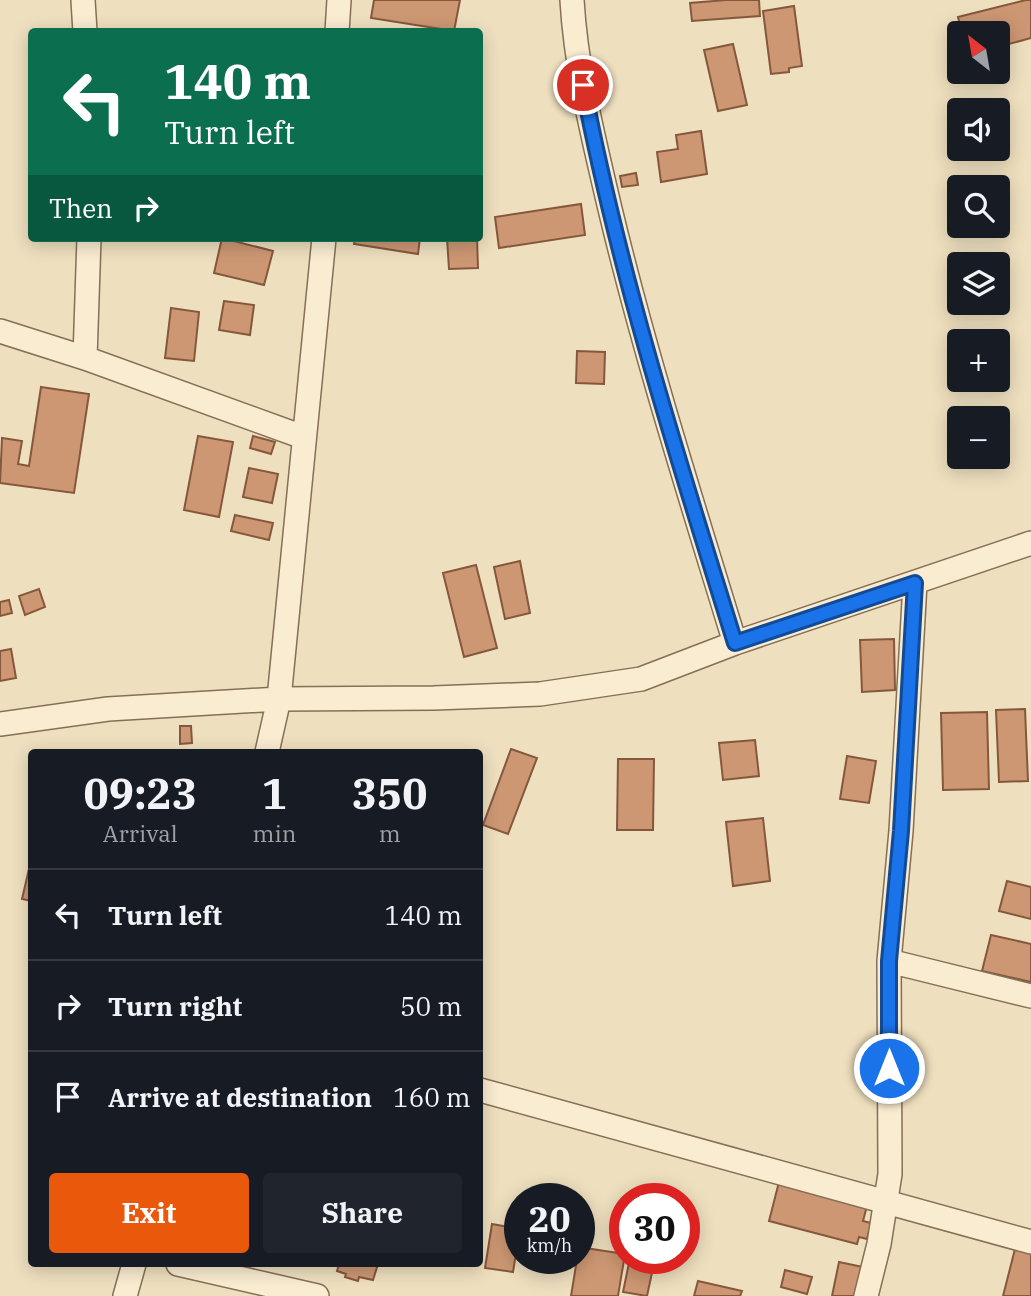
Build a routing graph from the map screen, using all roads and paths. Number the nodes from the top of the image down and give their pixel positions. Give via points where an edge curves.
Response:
1 (83, 0) edge
2 (339, 0) edge
3 (572, 0) edge
4 (85, 28) edge
5 (337, 28) edge
6 (89, 242) edge
7 (324, 242) edge
8 (0, 331) edge
9 (85, 358) junction
10 (303, 437) junction
11 (1031, 543) edge
12 (915, 583) junction
13 (735, 643) junction
14 (279, 699) junction
15 (0, 724) edge
16 (268, 749) edge
17 (889, 961) junction
18 (1031, 996) edge
19 (483, 1091) edge
20 (886, 1201) junction
21 (1031, 1242) edge
22 (133, 1267) edge
23 (191, 1267) edge
24 (125, 1296) edge
25 (317, 1296) edge
26 (866, 1296) edge

1 - 4 street
2 - 5 street
3 - 13 street via 593,137 626,274
6 - 9 street
7 - 10 street
8 - 9 street
9 - 10 street
10 - 14 street
11 - 12 street
12 - 13 street
12 - 17 street
13 - 14 street via 641,679 540,694
14 - 15 street via 108,709
14 - 16 street
17 - 18 street
17 - 20 street via 890,1174
19 - 20 street
20 - 21 street
20 - 26 street
22 - 24 street
23 - 25 street

